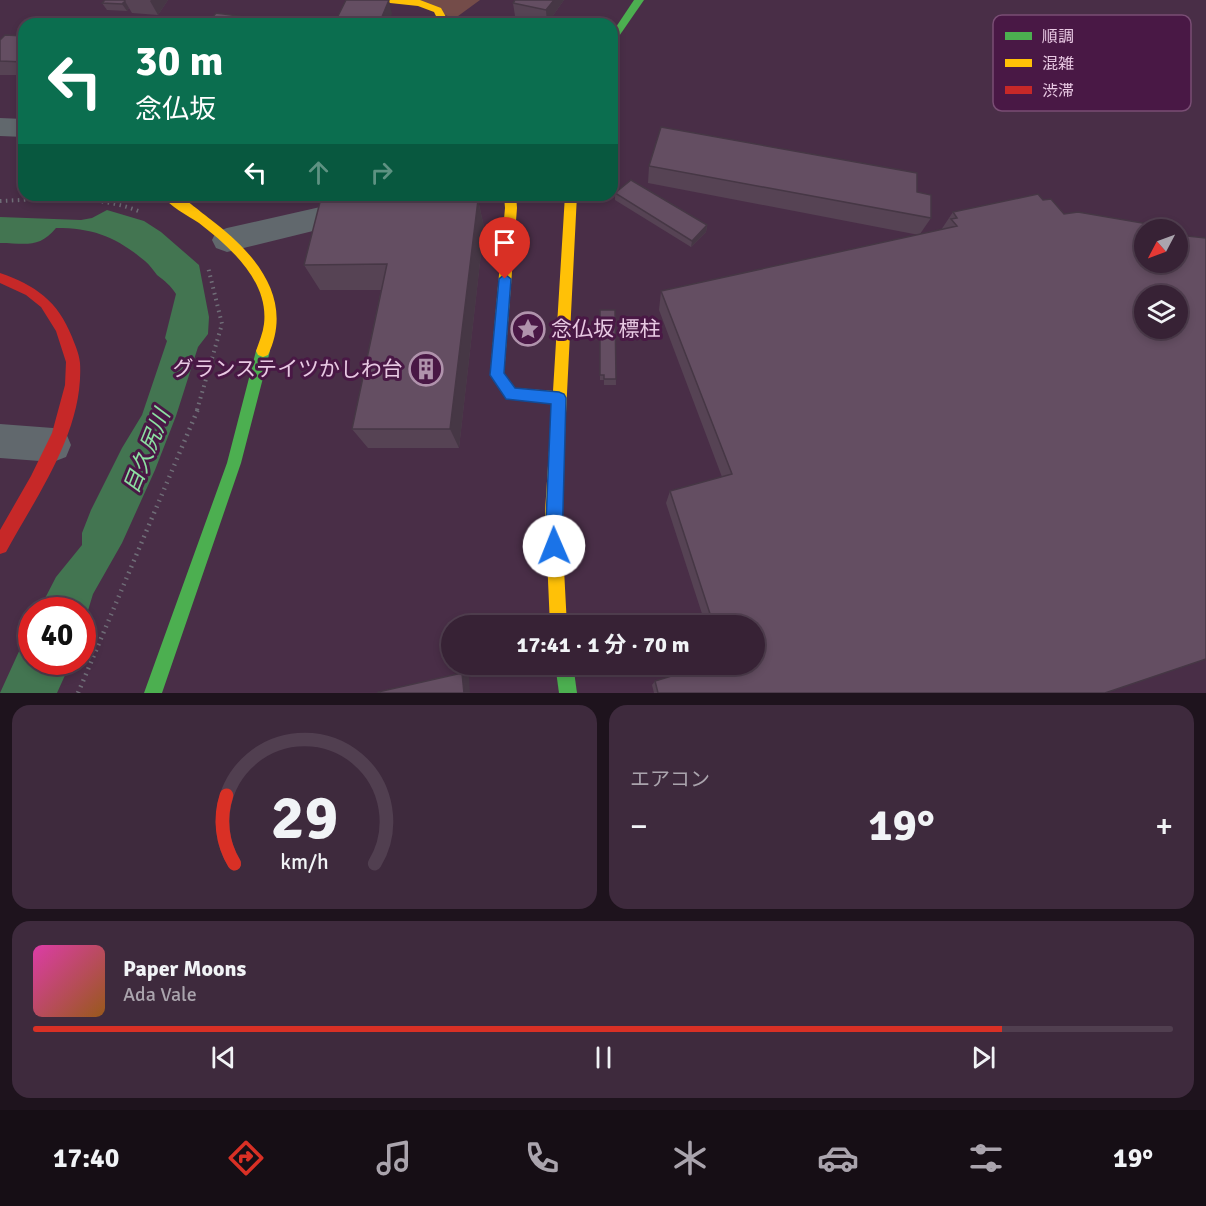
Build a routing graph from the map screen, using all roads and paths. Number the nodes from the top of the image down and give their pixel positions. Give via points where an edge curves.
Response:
1 (390, 0) edge
2 (639, 0) edge
3 (442, 18) edge
4 (618, 31) edge
5 (0, 127) edge
6 (18, 128) edge
7 (18, 200) edge
8 (0, 201) edge
9 (86, 201) edge
10 (176, 201) edge
11 (460, 201) edge
12 (510, 201) edge
13 (570, 201) edge
14 (470, 203) edge
15 (363, 208) edge
16 (147, 214) dead end
17 (227, 240) junction
18 (207, 263) dead end
19 (0, 278) edge
20 (559, 398) junction
21 (0, 441) edge
22 (53, 445) junction
23 (0, 546) edge
24 (558, 615) edge
25 (566, 675) edge
26 (78, 693) edge
27 (153, 693) edge
28 (568, 693) edge

1 - 3 street via 420,3 438,10
2 - 4 street
5 - 6 street
7 - 8 path
9 - 16 path via 120,203
10 - 17 street
11 - 14 path
12 - 20 street via 497,375 511,394
13 - 20 street
15 - 17 street
17 - 27 street via 243,252 264,284 271,321 234,463
18 - 26 path via 222,324 198,409
19 - 22 street via 22,284 44,297 55,311 73,362 70,402
20 - 24 street via 553,513
21 - 22 street
22 - 23 street
25 - 28 street

